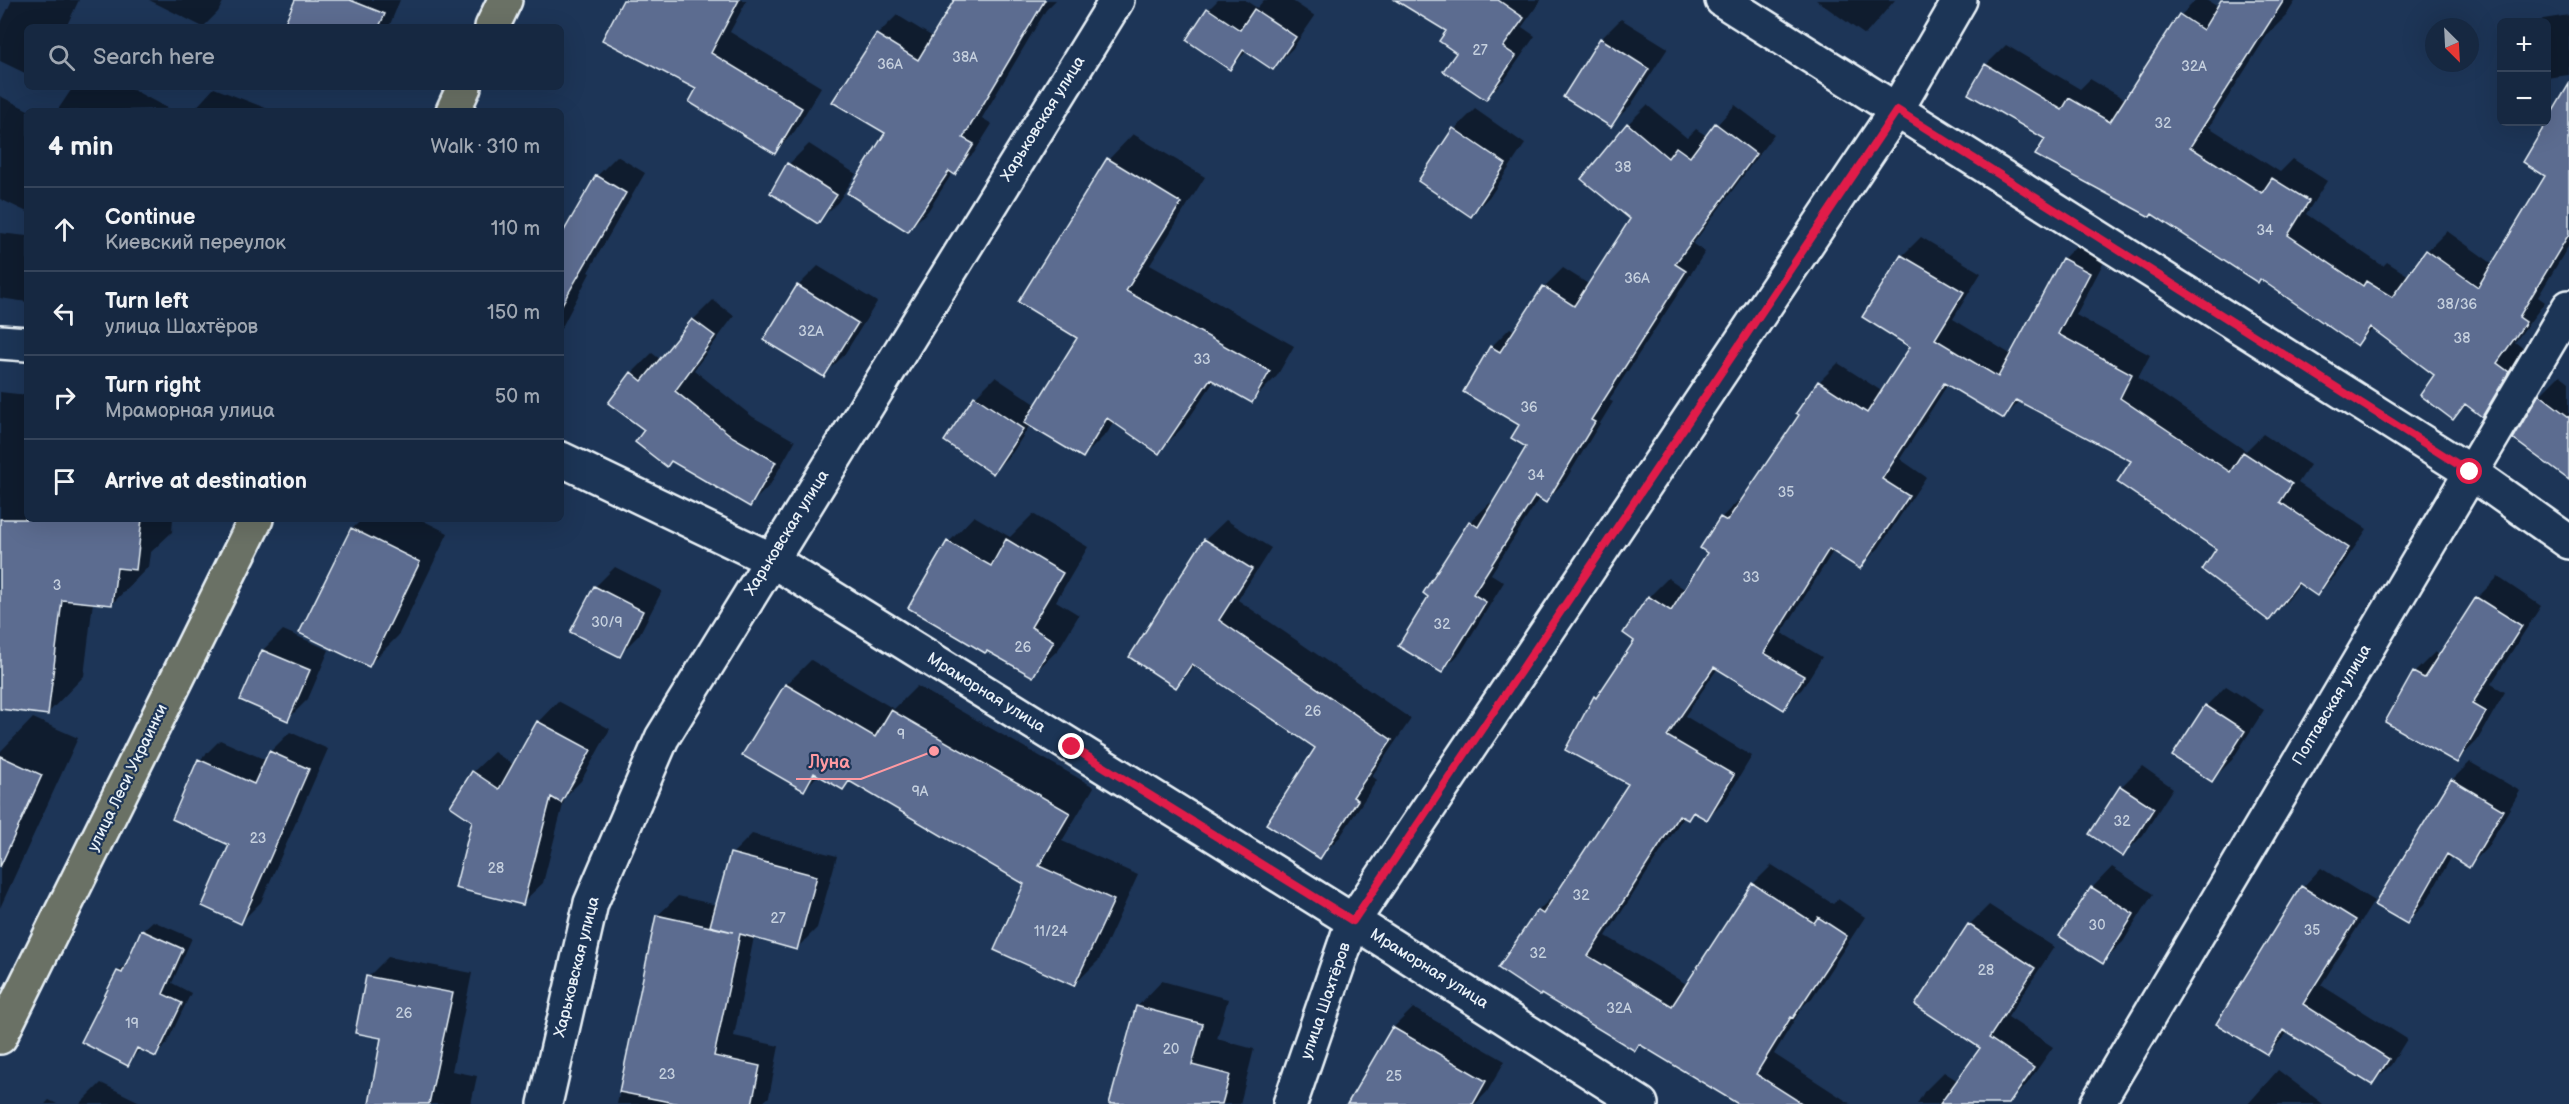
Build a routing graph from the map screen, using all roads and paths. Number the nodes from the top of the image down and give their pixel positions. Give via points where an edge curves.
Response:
1 (505, 0) edge
2 (1118, 0) edge
3 (1722, 0) edge
4 (1960, 0) edge
5 (493, 24) edge
6 (463, 90) edge
7 (454, 108) edge
8 (1897, 110) junction
9 (2569, 308) edge
10 (0, 342) edge
11 (24, 344) edge
12 (564, 460) edge
13 (2470, 472) junction
14 (255, 522) edge
15 (2569, 542) edge
16 (770, 559) junction
17 (1353, 921) junction
18 (0, 1037) edge
19 (545, 1104) edge
20 (1290, 1104) edge
21 (1641, 1104) edge
22 (2098, 1104) edge

1 - 5 main road
2 - 16 street, Харьковская улица
3 - 8 street
4 - 8 street, улица Шахтёров
6 - 7 main road
8 - 13 street
8 - 17 street, улица Шахтёров
9 - 13 street, Полтавская улица
10 - 11 street
12 - 16 street, Мраморная улица
13 - 15 street
13 - 22 street, Полтавская улица
14 - 18 main road, улица Леси Украинки
16 - 17 street, Мраморная улица
16 - 19 street, Харьковская улица via 662,738 591,903
17 - 20 street, улица Шахтёров
17 - 21 street, Мраморная улица

